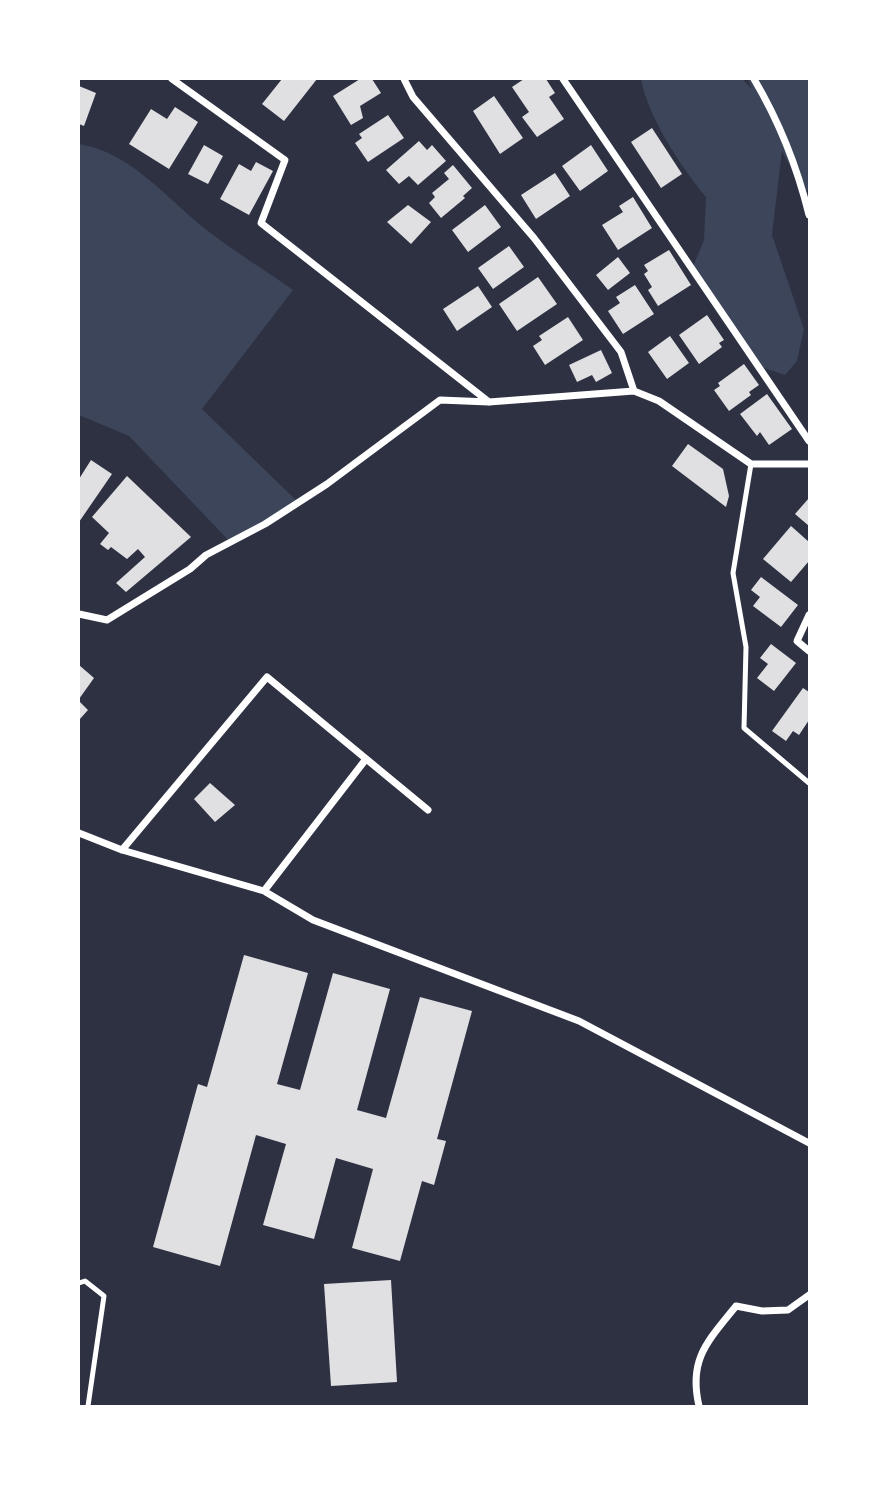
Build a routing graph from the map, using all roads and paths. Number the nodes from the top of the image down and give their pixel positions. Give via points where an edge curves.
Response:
1 (172, 79) edge
2 (404, 79) edge
3 (563, 79) edge
4 (754, 79) edge
5 (809, 215) edge
6 (634, 391) junction
7 (489, 402) junction
8 (809, 441) edge
9 (751, 464) junction
10 (809, 464) edge
11 (79, 614) edge
12 (809, 615) edge
13 (809, 651) edge
14 (366, 760) junction
15 (809, 783) edge
16 (428, 810) dead end
17 (79, 833) edge
18 (122, 850) junction
19 (264, 891) junction
20 (809, 1143) edge
21 (79, 1283) edge
22 (809, 1295) edge
23 (88, 1406) edge
24 (699, 1406) edge

1 - 7 street via 285,160 261,223
2 - 6 street via 413,97 534,238 621,352
3 - 8 street
4 - 5 street via 779,121
6 - 7 street
6 - 9 street via 659,401
7 - 11 street via 440,400 327,484 107,620
9 - 10 street
9 - 15 lane via 733,573 746,647 744,729
12 - 13 street via 797,641
14 - 16 street
14 - 18 street via 267,677
14 - 19 street
17 - 18 street
18 - 19 street
19 - 20 street via 313,920 579,1021
21 - 23 lane via 85,1282 104,1296
22 - 24 street via 788,1310 736,1306 702,1348 693,1382

